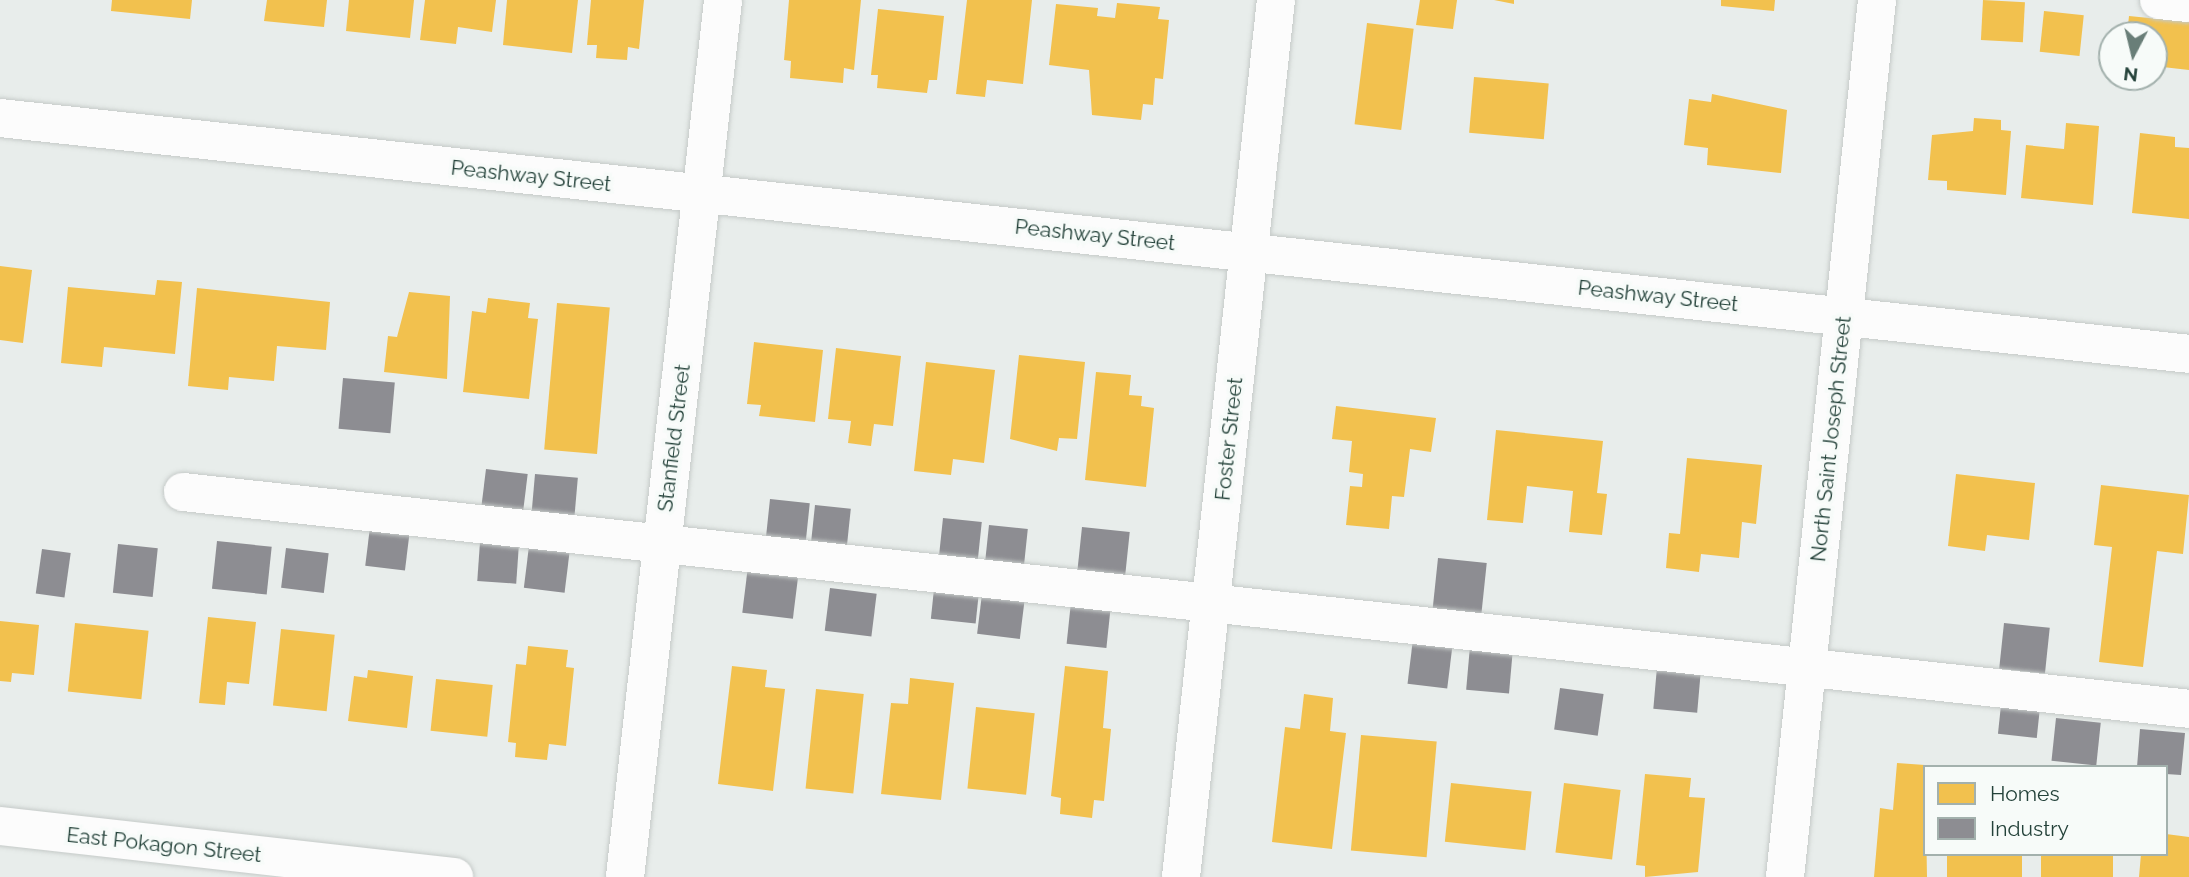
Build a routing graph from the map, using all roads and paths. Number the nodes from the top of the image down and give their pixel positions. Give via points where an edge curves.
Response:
1 (723, 0) edge
2 (1276, 0) edge
3 (1877, 0) edge
4 (2159, 0) edge
5 (2189, 3) edge
6 (0, 118) edge
7 (702, 195) junction
8 (1249, 251) junction
9 (1845, 317) junction
10 (2189, 354) edge
11 (183, 492) dead end
12 (662, 542) junction
13 (1211, 602) junction
14 (1806, 667) junction
15 (2189, 709) edge
16 (0, 826) edge
17 (454, 877) edge
18 (625, 877) edge
19 (1181, 877) edge
20 (1785, 877) edge

1 - 7 street, Stanfield Street
2 - 8 street, Foster Street
3 - 9 street, North Saint Joseph Street
4 - 5 street
6 - 7 street, Peashway Street
7 - 8 street, Peashway Street
7 - 12 street, Stanfield Street
8 - 9 street, Peashway Street
8 - 13 street, Foster Street
9 - 10 street, Peashway Street
9 - 14 street, North Saint Joseph Street
11 - 12 street
12 - 13 street
12 - 18 street, Stanfield Street
13 - 14 street
13 - 19 street, Foster Street
14 - 15 street
14 - 20 street, North Saint Joseph Street
16 - 17 street, East Pokagon Street

